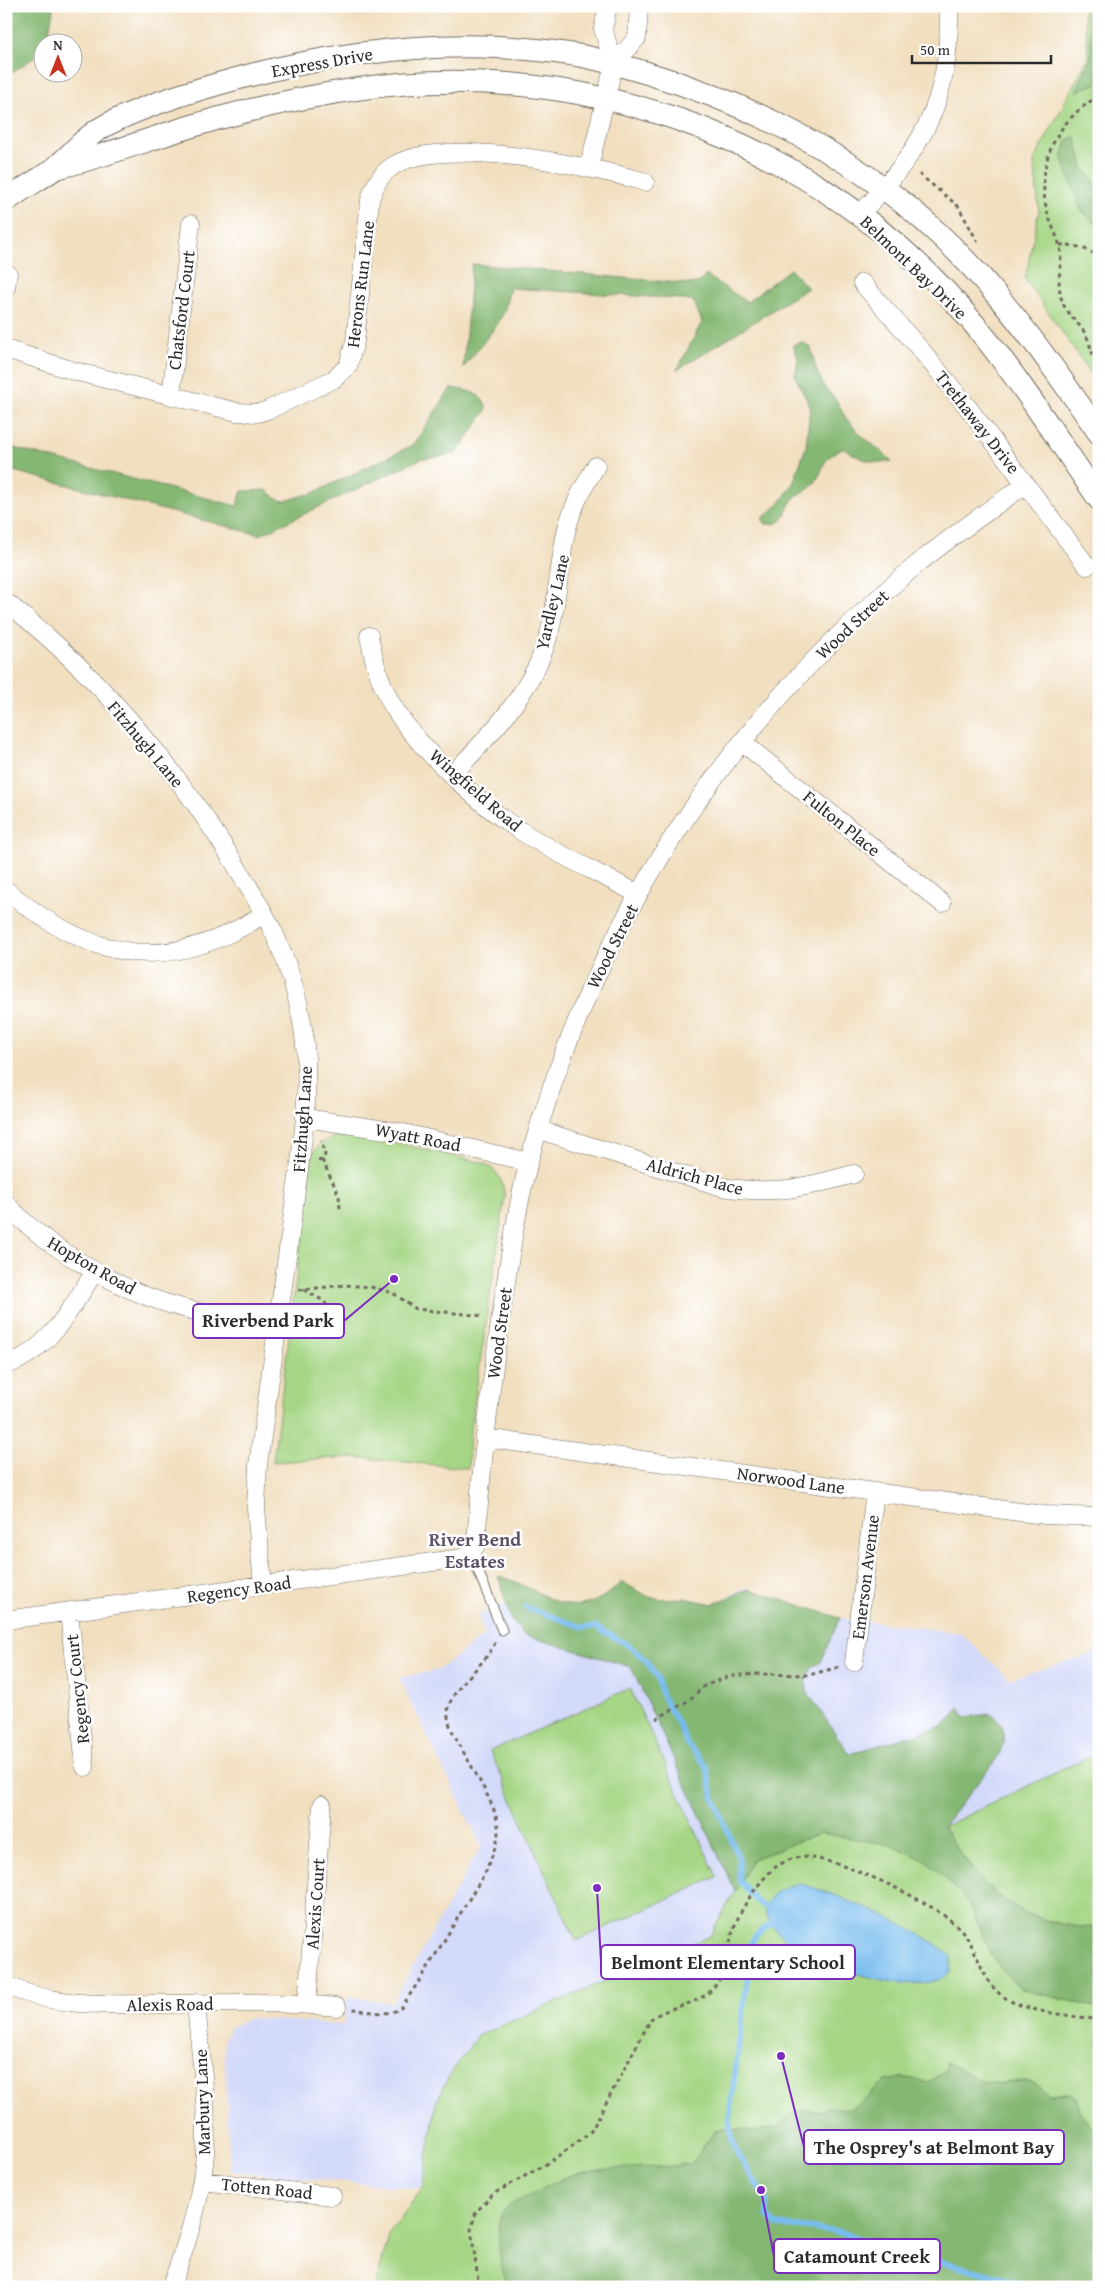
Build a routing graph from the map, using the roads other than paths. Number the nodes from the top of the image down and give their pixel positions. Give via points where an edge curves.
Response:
1 (608, 6) edge
2 (639, 6) edge
3 (949, 6) edge
4 (614, 64) junction
5 (605, 97) junction
6 (589, 167) junction
7 (54, 168) junction
8 (645, 182) dead end
9 (884, 189) junction
10 (6, 201) edge
11 (860, 214) junction
12 (191, 224) dead end
13 (862, 283) dead end
14 (6, 350) edge
15 (171, 396) junction
16 (1099, 433) edge
17 (596, 466) dead end
18 (1026, 484) junction
19 (1099, 499) edge
20 (1087, 566) dead end
21 (6, 602) edge
22 (369, 636) dead end
23 (742, 742) junction
24 (452, 774) junction
25 (6, 890) edge
26 (638, 894) junction
27 (942, 903) dead end
28 (264, 914) junction
29 (305, 1118) junction
30 (539, 1130) junction
31 (529, 1162) junction
32 (854, 1174) dead end
33 (6, 1203) edge
34 (95, 1271) junction
35 (277, 1327) junction
36 (6, 1365) edge
37 (484, 1438) junction
38 (875, 1492) junction
39 (1099, 1517) edge
40 (470, 1553) junction
41 (263, 1585) junction
42 (69, 1612) junction
43 (6, 1620) edge
44 (501, 1627) road end
45 (854, 1662) road end
46 (85, 1767) dead end
47 (322, 1805) dead end
48 (6, 1985) edge
49 (196, 2004) junction
50 (307, 2004) junction
51 (337, 2007) road end
52 (202, 2181) junction
53 (332, 2196) dead end
54 (171, 2286) edge

1 - 4 street via 603,29
2 - 4 street via 637,38
3 - 9 street via 948,44 938,100 917,147
4 - 5 street
4 - 7 street, Express Drive via 578,55 465,47 407,49 310,61 219,84 136,111 92,133
4 - 9 street, Belmont Bay Drive via 753,110 813,143
5 - 6 street
5 - 7 street, Express Drive via 468,82 392,84 232,116
5 - 11 street, Belmont Bay Drive via 687,121 757,152
6 - 8 street, Herons Run Lane
6 - 15 street, Herons Run Lane via 473,153 424,155 396,164 377,181 370,200 355,341 348,366 334,379 258,413 237,412
7 - 10 street, Express Drive
9 - 11 street
9 - 16 street, Belmont Bay Drive via 941,236 982,276 1039,347
11 - 19 street, Belmont Bay Drive via 946,292 987,340
12 - 15 street, Chatsford Court
13 - 18 street, Trethaway Drive via 922,350
14 - 15 street, Herons Run Lane via 74,372
17 - 24 street, Yardley Lane via 581,491 567,529 545,647 499,726
18 - 20 street, Trethaway Drive
18 - 23 street, Wood Street via 917,564 868,607 804,670
21 - 28 street, Fitzhugh Lane via 79,668 169,769 222,843
22 - 24 street, Wingfield Road via 382,685 395,710
23 - 26 street, Wood Street via 691,809
23 - 27 street, Fulton Place
24 - 26 street, Wingfield Road via 521,831
25 - 28 street via 67,933 114,950 141,953 169,952 201,945
26 - 30 street, Wood Street via 578,1015
28 - 29 street, Fitzhugh Lane via 283,954 299,1006 306,1059
29 - 31 street, Wyatt Road via 399,1132
29 - 35 street, Fitzhugh Lane
30 - 31 street, Wood Street
30 - 32 street, Aldrich Place via 722,1187 752,1192 800,1189
31 - 37 street, Wood Street via 512,1244
33 - 34 street, Hopton Road via 34,1230
34 - 35 street, Hopton Road via 147,1297
34 - 36 street via 55,1331 35,1349
35 - 41 street, Fitzhugh Lane via 256,1485
37 - 38 street, Norwood Lane
37 - 40 street, Wood Street via 476,1545
38 - 39 street, Norwood Lane via 1045,1514
38 - 45 street, Emerson Avenue
40 - 41 street, Regency Road via 462,1558
40 - 44 lane
41 - 42 street, Regency Road
42 - 43 street, Regency Road
42 - 46 street, Regency Court
47 - 50 street, Alexis Court
48 - 49 street, Alexis Road via 36,1997 65,2003
49 - 50 street, Alexis Road
49 - 52 street, Marbury Lane via 206,2128
50 - 51 street, Alexis Road
52 - 53 street, Totten Road
52 - 54 street, Marbury Lane via 187,2245

